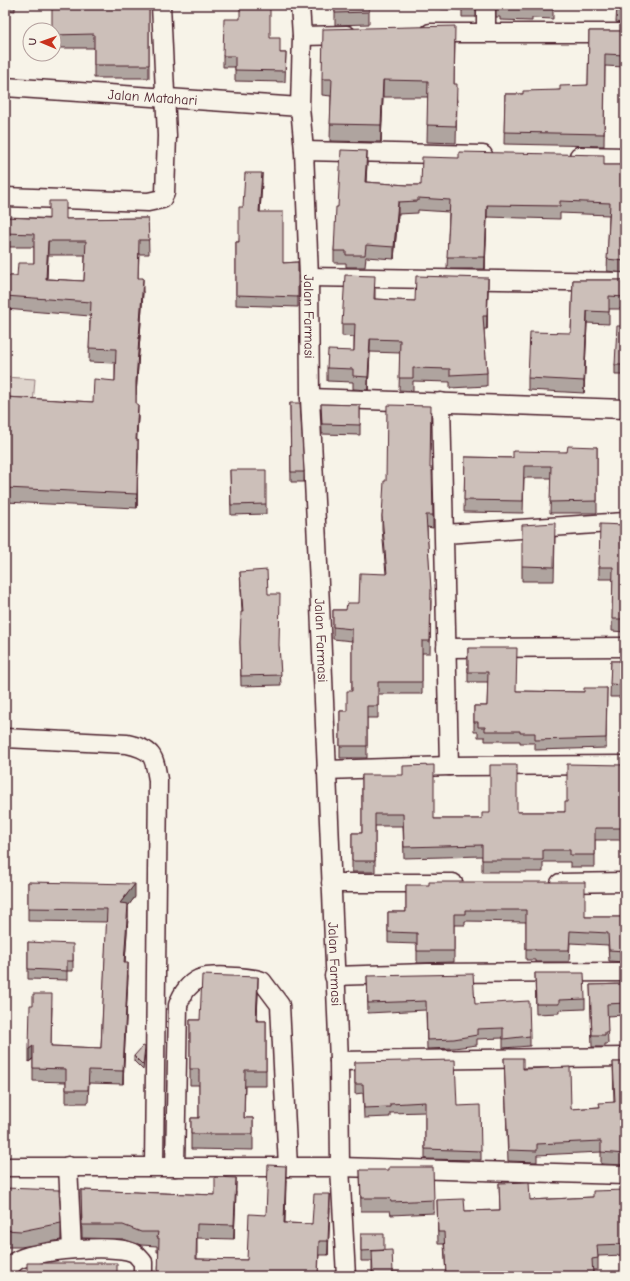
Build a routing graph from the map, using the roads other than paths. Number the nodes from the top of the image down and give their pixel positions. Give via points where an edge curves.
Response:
1 (161, 5) edge
2 (300, 5) edge
3 (486, 5) edge
4 (486, 32) junction
5 (625, 32) edge
6 (414, 34) edge
7 (366, 35) edge
8 (302, 36) junction
9 (5, 86) edge
10 (166, 98) junction
11 (300, 107) junction
12 (304, 151) junction
13 (497, 155) edge
14 (561, 156) edge
15 (625, 157) edge
16 (5, 197) edge
17 (309, 277) junction
18 (625, 282) edge
19 (310, 398) junction
20 (441, 402) junction
21 (625, 409) edge
22 (625, 522) edge
23 (445, 534) junction
24 (625, 647) edge
25 (446, 648) junction
26 (5, 738) edge
27 (625, 765) edge
28 (449, 766) junction
29 (326, 770) junction
30 (625, 882) edge
31 (332, 883) junction
32 (472, 883) edge
33 (542, 883) edge
34 (625, 972) edge
35 (334, 976) junction
36 (625, 1056) edge
37 (339, 1061) junction
38 (68, 1166) junction
39 (154, 1166) junction
40 (5, 1167) edge
41 (176, 1167) junction
42 (288, 1167) junction
43 (340, 1167) junction
44 (625, 1175) edge
45 (72, 1249) junction
46 (5, 1276) edge
47 (143, 1276) edge
48 (346, 1276) edge

1 - 10 street
2 - 8 street, Jalan Farmasi
3 - 4 street
4 - 5 street
4 - 6 street
7 - 8 street
8 - 11 street, Jalan Farmasi
9 - 10 street, Jalan Matahari
10 - 11 street, Jalan Matahari
10 - 16 street via 165,193 162,200 148,202
11 - 12 street, Jalan Farmasi
12 - 13 street
12 - 17 street, Jalan Farmasi
14 - 15 street
17 - 18 street
17 - 19 street, Jalan Farmasi
19 - 20 street
19 - 29 street, Jalan Farmasi
20 - 21 street
20 - 23 street
22 - 23 street
23 - 25 street
24 - 25 street
25 - 28 street
26 - 39 street via 127,744 141,748 155,760 158,780
27 - 28 street
28 - 29 street
29 - 31 street, Jalan Farmasi
30 - 33 street
31 - 32 street
31 - 35 street, Jalan Farmasi
34 - 35 street
35 - 37 street, Jalan Farmasi
36 - 37 street
37 - 43 street, Jalan Farmasi
38 - 39 street
38 - 40 street
38 - 45 street
39 - 41 street
41 - 42 street
41 - 42 street via 178,1005 188,987 200,978 237,977 262,981 280,1006
42 - 43 street
43 - 44 street
43 - 48 street, Jalan Farmasi
45 - 46 street via 20,1260 8,1269
45 - 47 street via 117,1248 133,1252 143,1262

